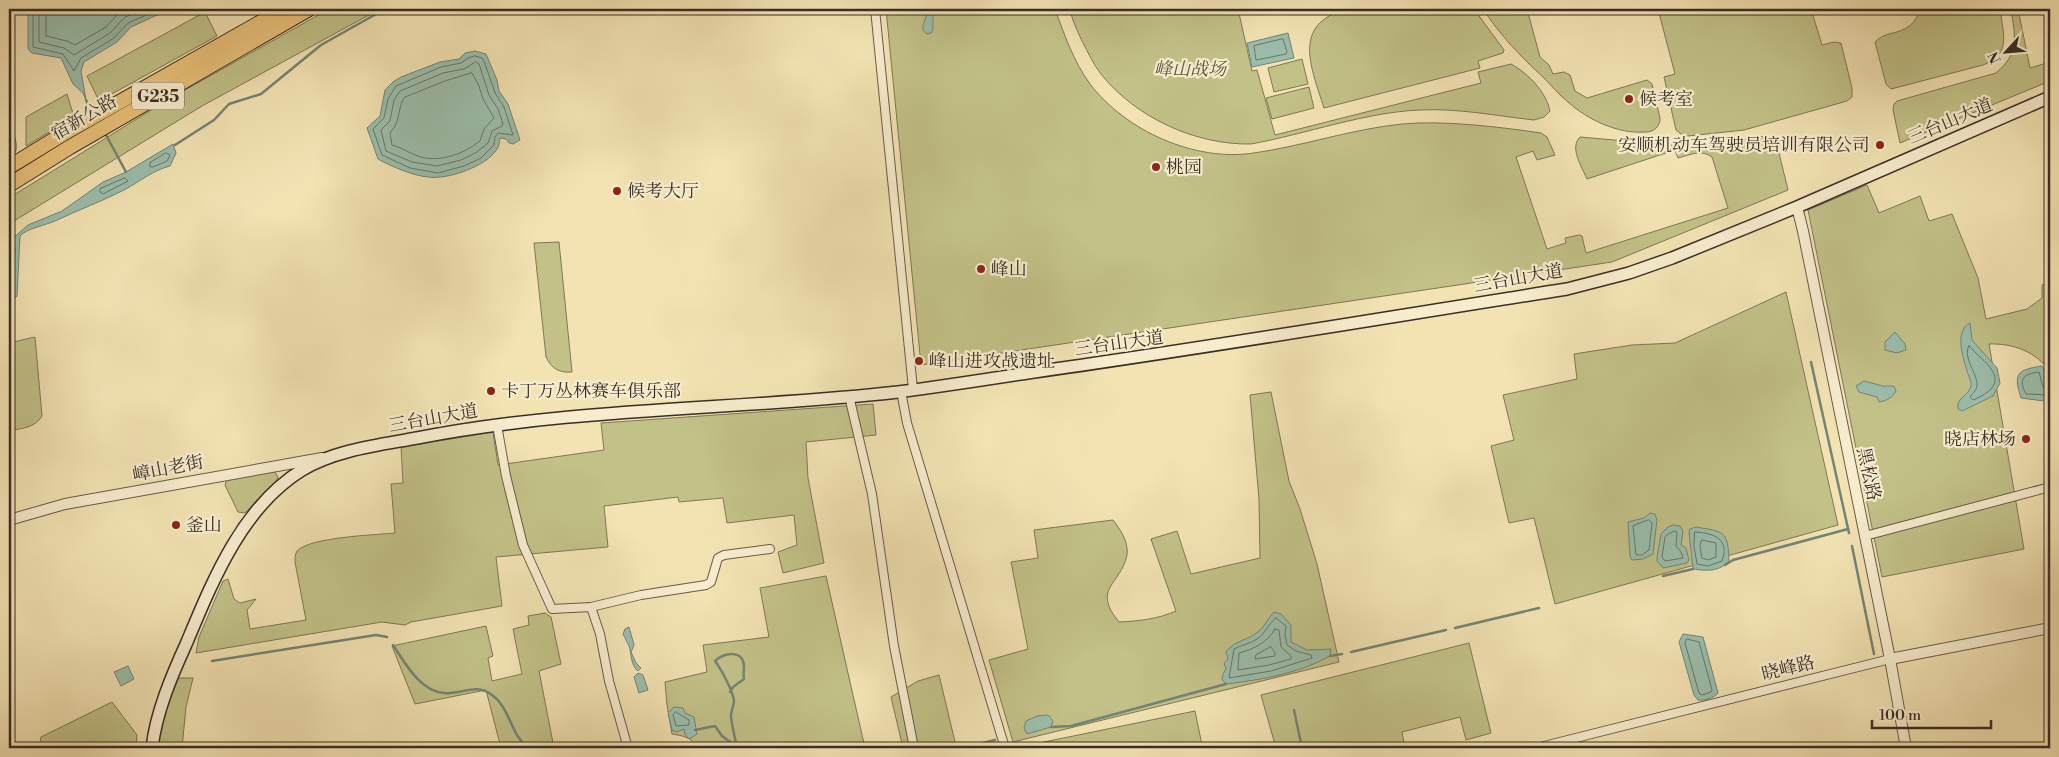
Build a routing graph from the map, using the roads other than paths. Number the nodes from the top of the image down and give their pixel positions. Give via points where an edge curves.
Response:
1 (284, 9) edge
2 (309, 9) edge
3 (874, 9) edge
4 (2050, 97) edge
5 (9, 167) edge
6 (9, 185) edge
7 (1797, 206) junction
8 (907, 390) junction
9 (849, 396) junction
10 (497, 425) junction
11 (335, 456) junction
12 (2050, 487) edge
13 (9, 520) edge
14 (1865, 536) junction
15 (770, 550) dead end
16 (591, 607) junction
17 (2050, 628) edge
18 (1890, 659) junction
19 (152, 748) edge
20 (628, 748) edge
21 (914, 748) edge
22 (1005, 748) edge
23 (1536, 748) edge
24 (1906, 748) edge

1 - 5 highway, 宿新公路 / G235
2 - 6 highway, 宿新公路 / G235
3 - 8 street
4 - 7 main road, 三台山大道
7 - 8 main road, 三台山大道 via 1672,258 1567,289 1151,356
7 - 14 street, 黑松路
8 - 9 main road, 三台山大道
8 - 22 street via 907,422
9 - 10 main road, 三台山大道 via 546,418
9 - 21 street via 872,494 894,646
10 - 11 main road, 三台山大道
10 - 16 street via 523,545 549,605 552,610
11 - 13 street, 嶂山老街 via 65,504
11 - 19 main road, 三台山大道 via 306,468 284,483 242,531 220,567 176,667 154,731
12 - 14 street
14 - 18 street, 黑松路
15 - 16 street via 718,558 711,582 706,585
16 - 20 street
17 - 18 street, 晓峰路
18 - 23 street, 晓峰路
18 - 24 street, 黑松路

